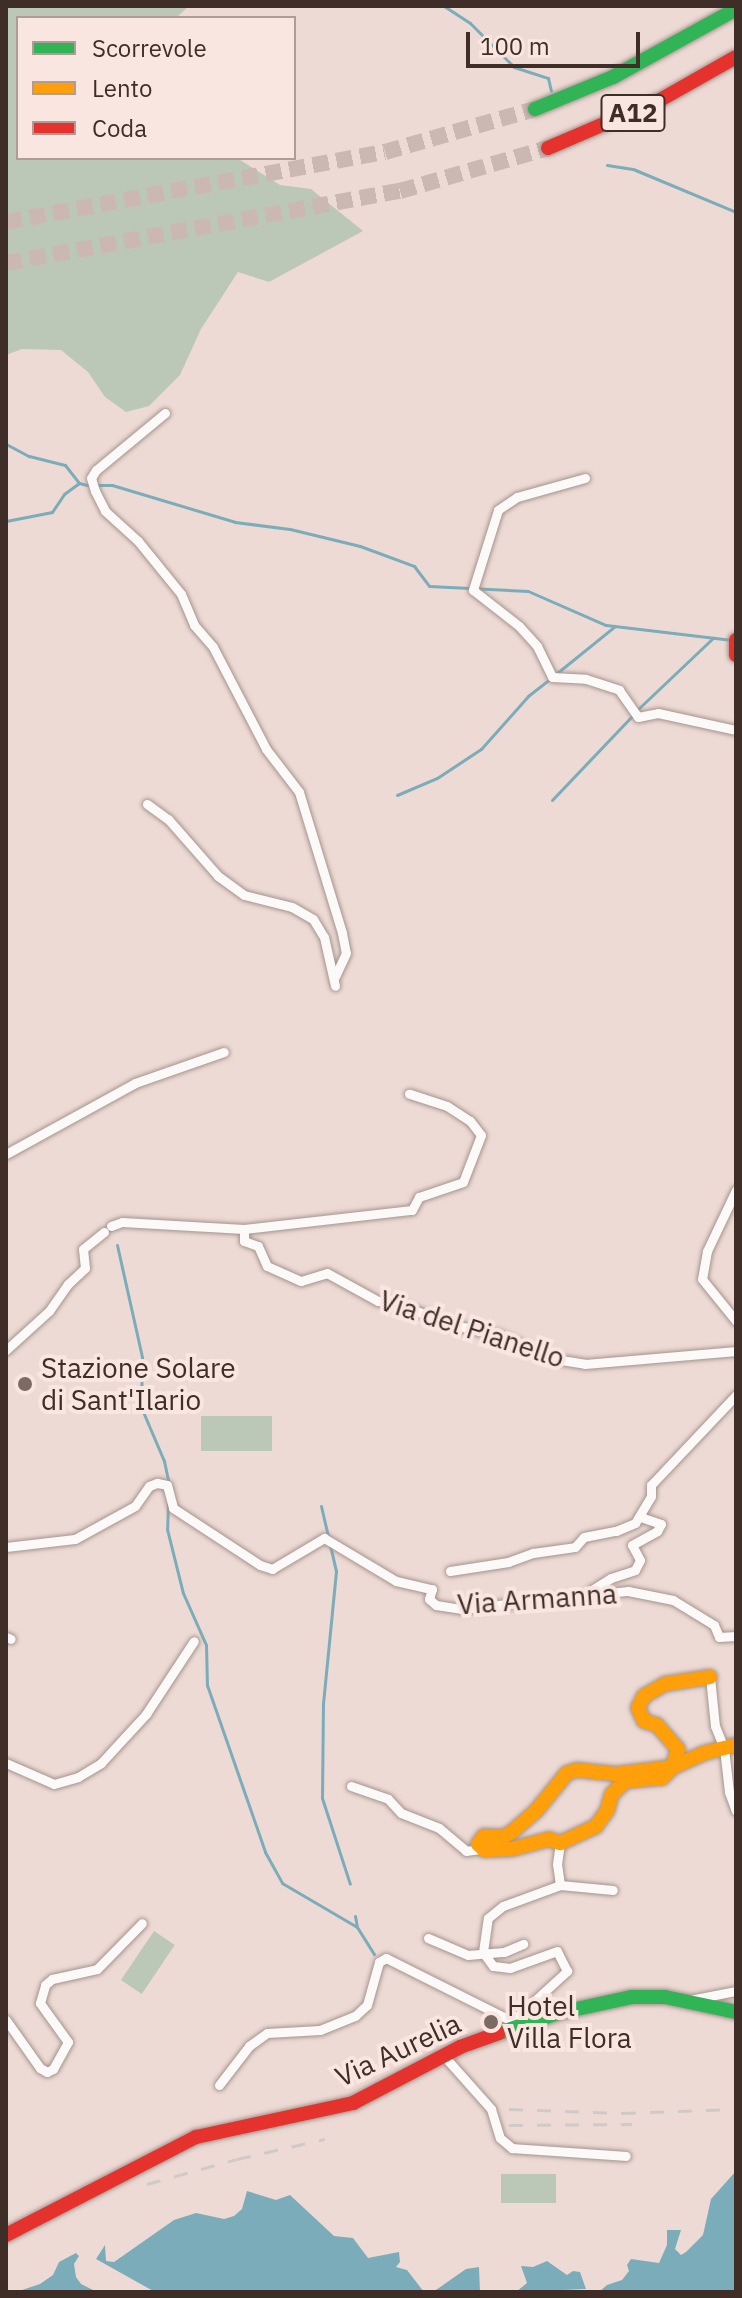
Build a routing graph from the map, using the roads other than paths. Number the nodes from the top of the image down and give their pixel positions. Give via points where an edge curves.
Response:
1 (736, 9) edge
2 (736, 57) edge
3 (535, 109) tunnel mouth
4 (548, 148) tunnel mouth
5 (165, 413) dead end
6 (585, 478) dead end
7 (736, 730) edge
8 (147, 804) dead end
9 (224, 1052) dead end
10 (409, 1094) dead end
11 (6, 1154) edge
12 (736, 1190) edge
13 (244, 1229) junction
14 (736, 1321) edge
15 (6, 1350) edge
16 (736, 1351) edge
17 (736, 1395) edge
18 (641, 1517) junction
19 (6, 1547) edge
20 (450, 1571) dead end
21 (587, 1593) junction
22 (736, 1636) edge
23 (194, 1641) dead end
24 (710, 1677) joint
25 (730, 1746) edge
26 (6, 1763) edge
27 (673, 1767) junction
28 (351, 1786) dead end
29 (736, 1811) edge
30 (560, 1843) junction
31 (480, 1849) junction
32 (560, 1885) junction
33 (613, 1890) dead end
34 (142, 1923) dead end
35 (428, 1938) dead end
36 (523, 1944) dead end
37 (483, 1952) junction
38 (736, 1991) edge
39 (690, 2000) junction
40 (736, 2012) edge
41 (6, 2020) edge
42 (509, 2024) junction
43 (444, 2056) junction
44 (219, 2085) dead end
45 (626, 2156) dead end
46 (6, 2235) edge

1 - 3 main road, A12 via 613,77
2 - 4 main road, A12 via 660,100
5 - 8 street via 91,478 105,511 138,541 181,594 266,749 299,792 346,953 332,981 324,937 313,919 292,907 244,895
6 - 7 street via 517,497 498,510 473,590 528,636 552,677 586,679 619,690 638,717 658,713
9 - 11 street via 135,1083
10 - 13 street via 447,1106 481,1135 463,1182 419,1197 412,1210
12 - 14 street via 707,1251 702,1279
13 - 15 street via 122,1222 107,1229 83,1249 85,1268
13 - 16 street, Via del Pianello via 244,1241 258,1246 267,1266 301,1281 327,1273 378,1301 500,1335 555,1359 585,1364
17 - 18 street via 651,1485
18 - 20 street via 616,1531 584,1537 575,1547
18 - 21 street via 661,1524 632,1545 640,1560 635,1570
19 - 21 street, Via Armanna via 75,1539 135,1506 157,1483 167,1485 173,1508 260,1565 279,1567 324,1538 396,1581 432,1589 429,1599 436,1605 461,1609
21 - 22 street, Via Armanna via 628,1591 673,1600 714,1625 719,1637
23 - 26 street via 146,1714 101,1763 54,1784
24 - 25 street via 715,1726
24 - 27 main road via 671,1681 644,1696 638,1708 644,1721 657,1725 678,1749
25 - 27 main road
25 - 29 street via 729,1792
27 - 30 main road via 662,1778 619,1785 596,1826
27 - 31 main road via 567,1773 524,1822 503,1837 480,1839
28 - 31 street via 388,1799 401,1813 439,1828 466,1851
30 - 31 main road via 549,1839 512,1849
30 - 32 street
32 - 33 street
32 - 37 street via 503,1906 488,1918
34 - 41 street via 97,1969 45,1985 40,2003 68,2042 53,2069 40,2068
35 - 37 street via 468,1955
36 - 37 street via 504,1952
37 - 42 street via 493,1966 510,1968 547,1952 557,1951 563,1959 565,1977
38 - 39 street
39 - 40 main road, Via Aurelia
39 - 42 main road, Via Aurelia via 608,2001
42 - 43 main road, Via Aurelia
42 - 44 street via 386,1958 379,1962 367,2005 355,2016 320,2030 267,2033 249,2046
43 - 45 street via 491,2109 500,2138 512,2148
43 - 46 main road, Via Aurelia via 353,2103 220,2131 171,2148

